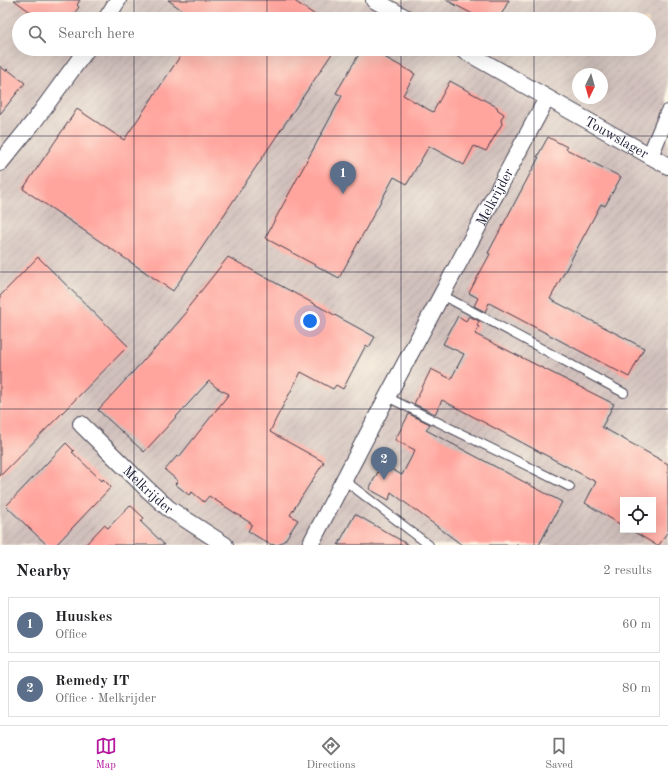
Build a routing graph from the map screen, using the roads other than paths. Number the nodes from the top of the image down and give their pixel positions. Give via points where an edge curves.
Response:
1 (118, 0) edge
2 (374, 0) edge
3 (110, 12) edge
4 (395, 12) edge
5 (82, 56) edge
6 (473, 56) edge
7 (547, 98) junction
8 (668, 113) edge
9 (650, 156) junction
10 (0, 163) edge
11 (668, 166) edge
12 (442, 295) junction
13 (624, 393) dead end
14 (387, 397) junction
15 (81, 424) dead end
16 (344, 480) junction
17 (570, 487) dead end
18 (224, 545) edge
19 (310, 545) edge
20 (429, 545) edge

1 - 3 street
2 - 4 street
5 - 10 street
6 - 7 street, Touwslager
7 - 9 street, Touwslager
7 - 12 street, Melkrijder
8 - 9 street
9 - 11 street, Touwslager
12 - 13 lane
12 - 14 street, Melkrijder
14 - 16 street, Melkrijder
14 - 17 lane
15 - 18 street, Melkrijder via 168,508
16 - 19 street, Melkrijder
16 - 20 lane

